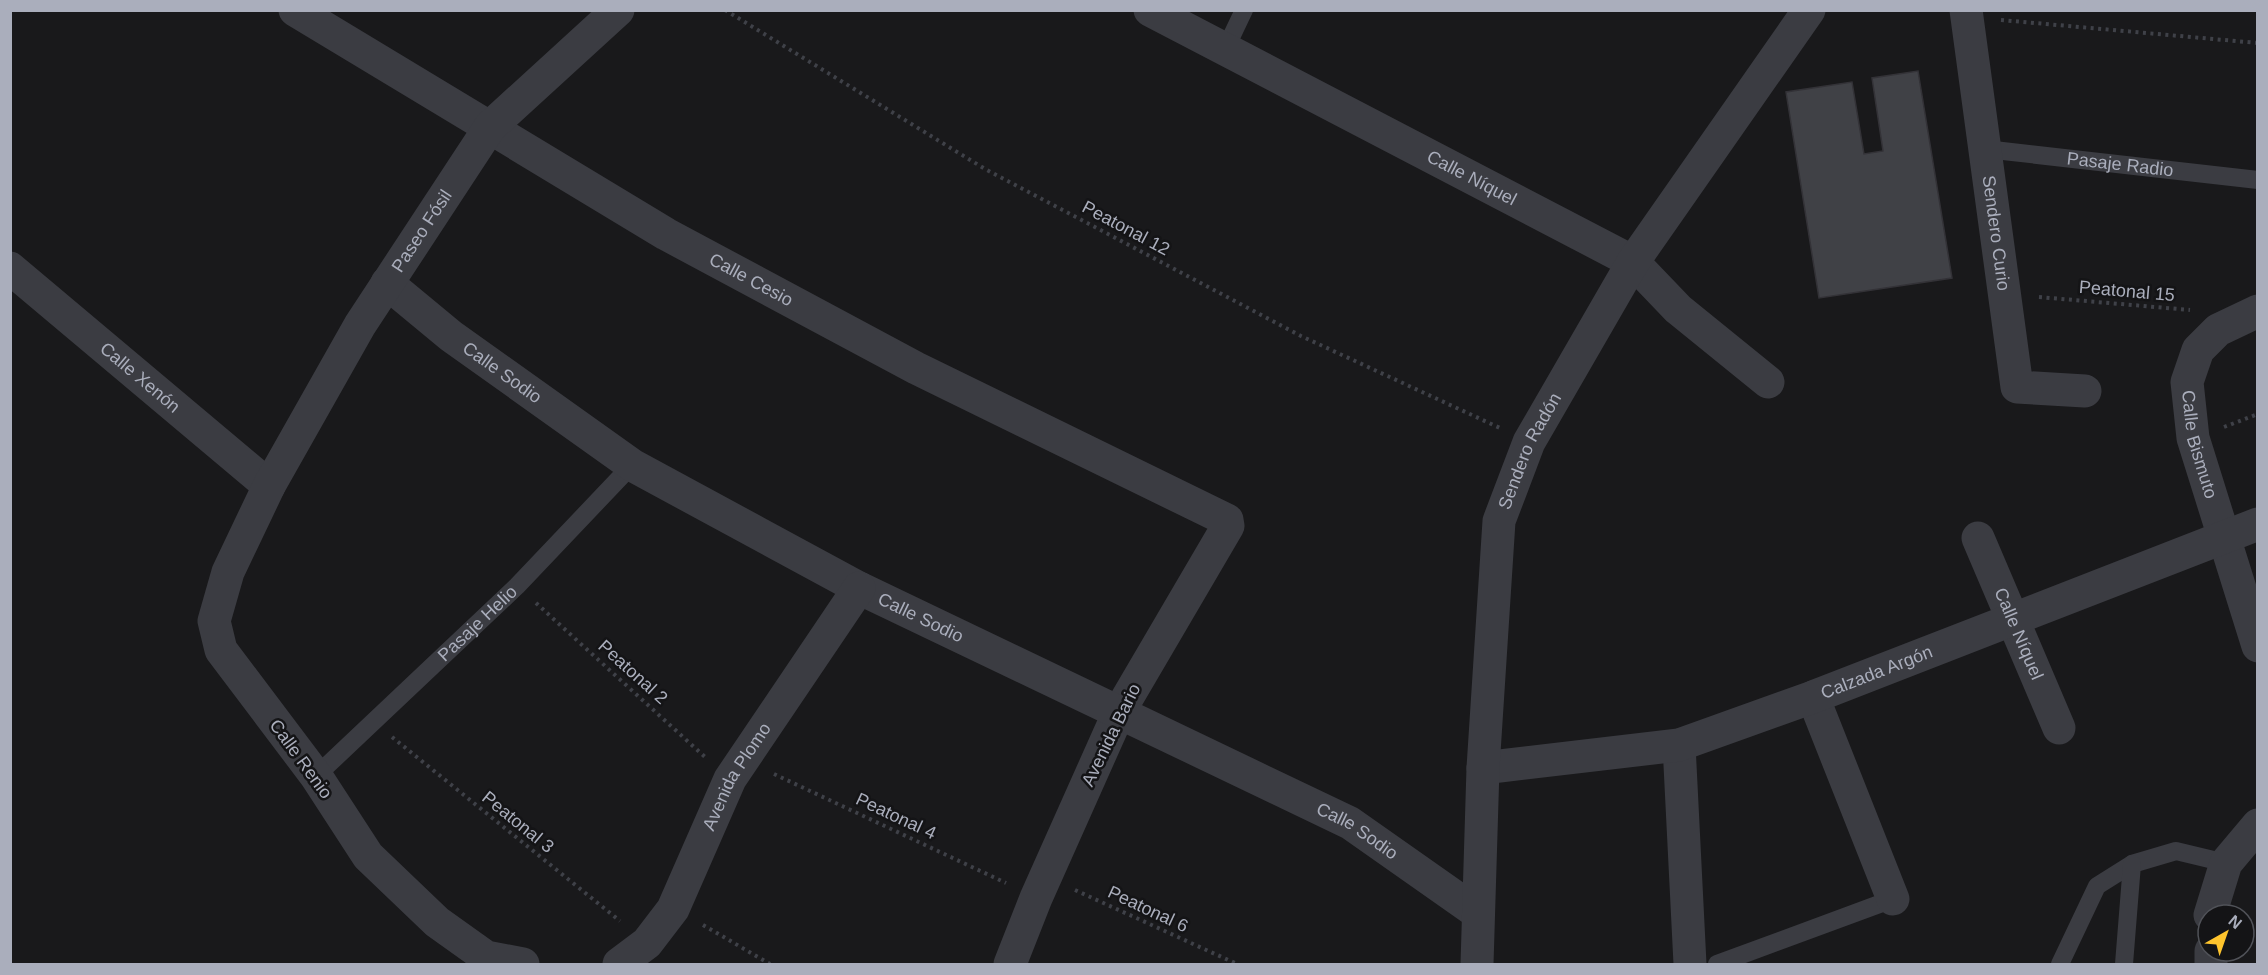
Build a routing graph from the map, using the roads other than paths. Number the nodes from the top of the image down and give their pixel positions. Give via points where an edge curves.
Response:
1 (295, 10) edge
2 (618, 10) edge
3 (1150, 10) edge
4 (1244, 10) edge
5 (1809, 10) edge
6 (1967, 14) edge
7 (1225, 50) junction
8 (490, 127) junction
9 (1985, 149) junction
10 (2258, 180) edge
11 (1633, 262) junction
12 (10, 268) edge
13 (387, 283) junction
14 (2252, 313) edge
15 (1768, 382) dead end
16 (2085, 391) dead end
17 (632, 465) junction
18 (269, 486) junction
19 (1223, 516) joint
20 (2258, 524) edge
21 (2224, 536) junction
22 (1978, 538) dead end
23 (859, 588) junction
24 (2011, 618) junction
25 (2258, 646) edge
26 (1813, 697) junction
27 (1119, 712) junction
28 (2059, 728) dead end
29 (1679, 745) junction
30 (1483, 768) junction
31 (316, 776) junction
32 (2258, 825) edge
33 (2226, 863) junction
34 (2132, 864) junction
35 (1893, 899) joint
36 (2214, 903) edge
37 (1478, 913) junction
38 (523, 964) edge
39 (619, 964) edge
40 (1010, 964) edge
41 (1477, 964) edge
42 (1690, 964) edge
43 (1717, 964) edge
44 (2060, 964) edge
45 (2124, 964) edge

1 - 8 street, Calle Cesio
2 - 8 street, Paseo Fósil
3 - 7 street, Calle Níquel
4 - 7 lane
5 - 11 street, Sendero Radón
6 - 9 street, Sendero Curio
7 - 11 street, Calle Níquel
8 - 13 street, Paseo Fósil
8 - 19 street, Calle Cesio via 666,234 916,368
9 - 10 lane, Pasaje Radio
9 - 16 street, Sendero Curio via 2016,387
11 - 15 street, Calle Níquel via 1678,309
11 - 30 street, Sendero Radón via 1529,442 1499,521
12 - 18 street, Calle Xenón
13 - 17 street, Calle Sodio via 451,336
13 - 18 street, Paseo Fósil
14 - 21 street, Calle Bismuto via 2218,330 2198,350 2187,382 2193,438
17 - 23 street, Calle Sodio
17 - 31 lane, Pasaje Helio via 517,586
18 - 31 street, Calle Renio via 228,572 214,621 221,650
19 - 27 street, Avenida Bario via 1228,526
20 - 21 street, Calzada Argón
21 - 24 street, Calzada Argón
21 - 25 street, Calle Bismuto
22 - 24 street, Calle Níquel
23 - 27 street, Calle Sodio
23 - 39 street, Avenida Plomo via 737,769 674,909 647,943
24 - 26 street, Calzada Argón
24 - 28 street, Calle Níquel
26 - 29 street, Calzada Argón
26 - 35 street
27 - 37 street, Calle Sodio via 1350,823
27 - 40 street, Avenida Bario
29 - 30 street, Calzada Argón
29 - 42 street
30 - 37 street, Sendero Radón
31 - 38 street, Calle Renio via 368,856 438,922 486,957
32 - 33 street
33 - 34 lane via 2176,851
33 - 36 street
34 - 44 lane via 2097,886
34 - 45 lane
35 - 43 lane
37 - 41 street, Sendero Radón

